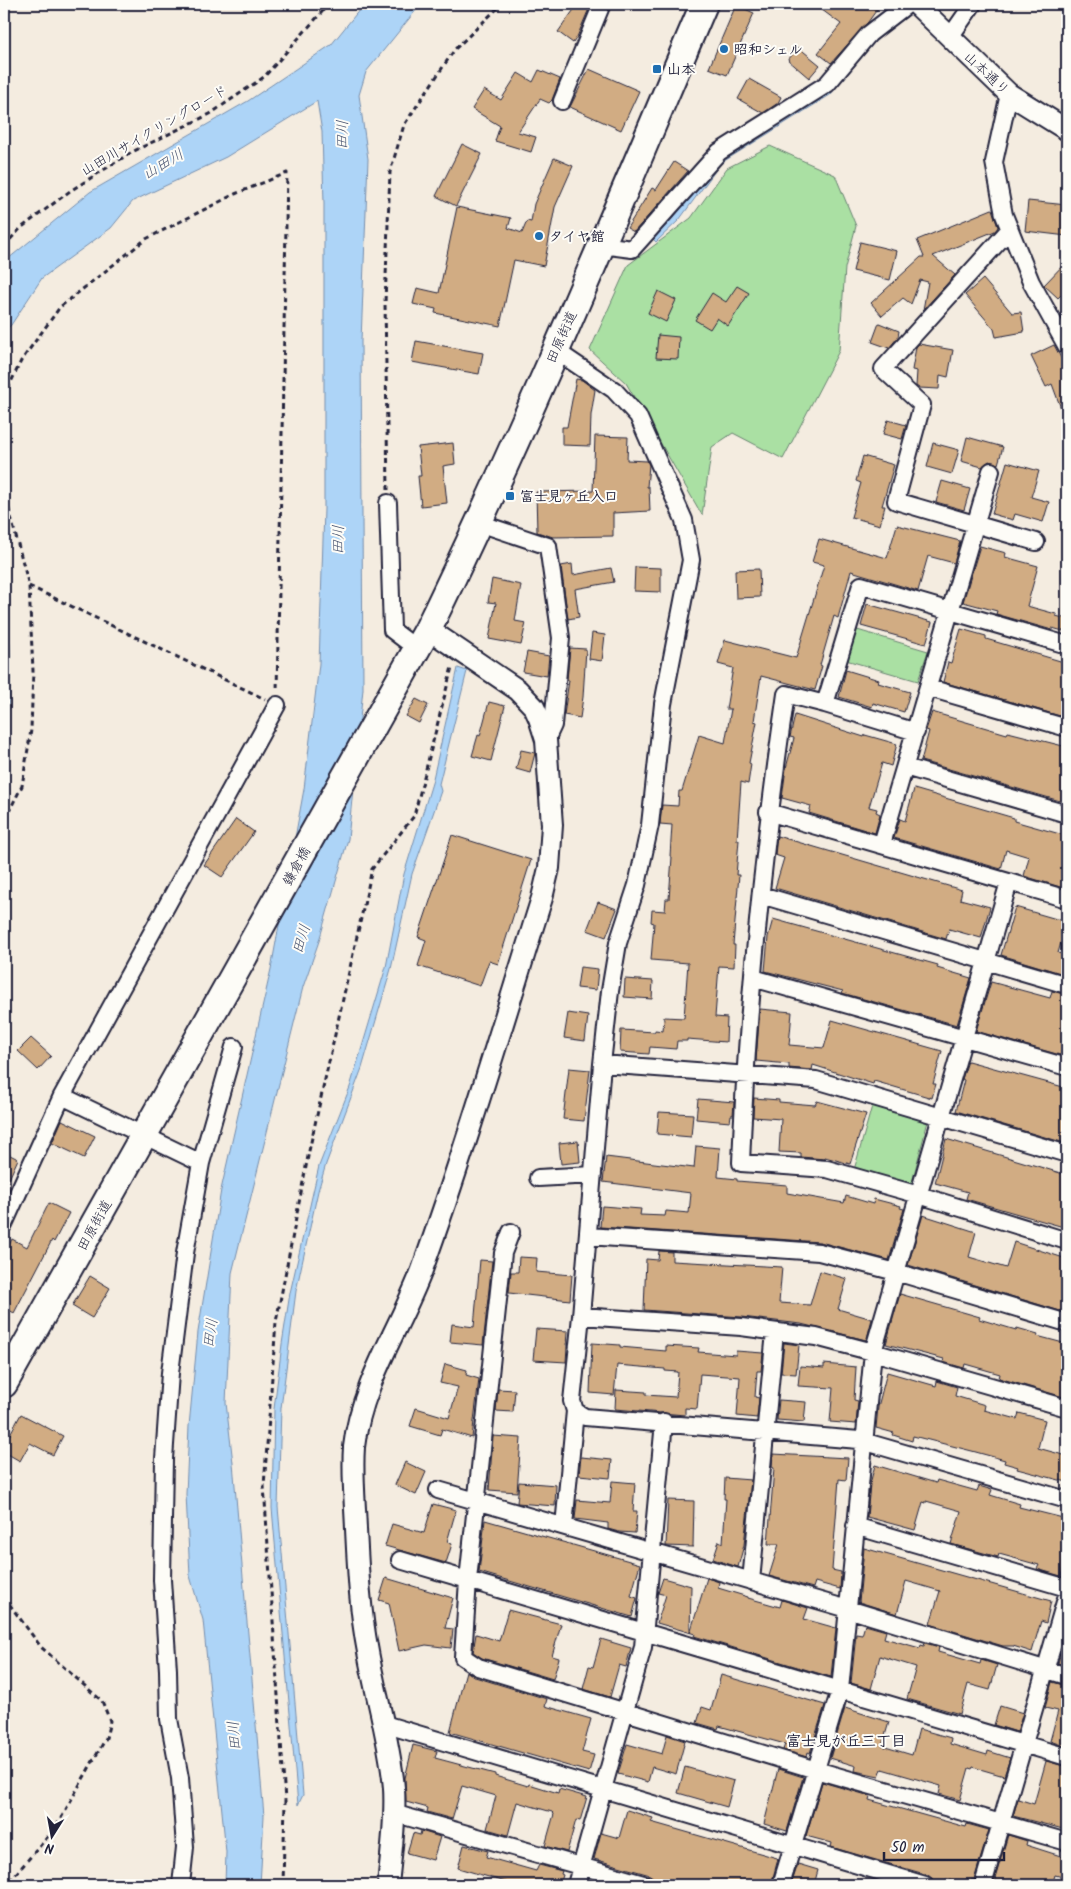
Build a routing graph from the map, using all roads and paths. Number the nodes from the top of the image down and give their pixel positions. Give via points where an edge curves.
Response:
1 (329, 4) edge
2 (502, 4) edge
3 (602, 4) edge
4 (704, 4) edge
5 (908, 4) edge
6 (916, 4) edge
7 (973, 4) edge
8 (950, 37) junction
9 (1009, 94) junction
10 (562, 101) dead end
11 (1067, 130) edge
12 (1010, 229) junction
13 (601, 244) junction
14 (4, 246) edge
15 (1067, 347) edge
16 (555, 350) junction
17 (4, 397) edge
18 (991, 471) dead end
19 (4, 491) edge
20 (388, 503) joint
21 (479, 523) junction
22 (975, 526) junction
23 (1036, 542) dead end
24 (29, 586) junction
25 (952, 611) junction
26 (1067, 645) edge
27 (418, 648) junction
28 (457, 649) junction
29 (929, 688) junction
30 (277, 704) junction
31 (825, 704) junction
32 (1067, 728) edge
33 (916, 732) junction
34 (546, 740) junction
35 (905, 767) junction
36 (768, 812) junction
37 (1067, 814) edge
38 (4, 821) edge
39 (882, 844) junction
40 (1009, 882) junction
41 (761, 895) junction
42 (1067, 899) edge
43 (986, 961) junction
44 (753, 978) junction
45 (1067, 985) edge
46 (964, 1037) junction
47 (234, 1047) dead end
48 (602, 1064) junction
49 (184, 1066) joint
50 (1067, 1067) edge
51 (744, 1074) junction
52 (62, 1096) junction
53 (941, 1117) junction
54 (144, 1134) junction
55 (1067, 1154) edge
56 (201, 1163) junction
57 (593, 1175) junction
58 (538, 1178) dead end
59 (919, 1195) junction
60 (4, 1224) edge
61 (511, 1232) dead end
62 (588, 1236) junction
63 (1067, 1241) edge
64 (896, 1272) junction
65 (581, 1316) junction
66 (1067, 1323) edge
67 (775, 1332) junction
68 (873, 1352) junction
69 (4, 1384) edge
70 (1067, 1408) edge
71 (575, 1411) junction
72 (664, 1422) junction
73 (766, 1432) junction
74 (864, 1442) junction
75 (438, 1490) dead end
76 (1067, 1500) edge
77 (476, 1501) junction
78 (564, 1526) junction
79 (856, 1526) junction
80 (652, 1552) junction
81 (400, 1560) dead end
82 (468, 1580) junction
83 (751, 1581) junction
84 (1067, 1588) edge
85 (1067, 1595) edge
86 (4, 1597) edge
87 (848, 1609) junction
88 (645, 1633) junction
89 (1045, 1670) junction
90 (1067, 1676) edge
91 (840, 1690) junction
92 (625, 1711) junction
93 (384, 1724) junction
94 (1024, 1744) junction
95 (1067, 1757) edge
96 (816, 1770) junction
97 (603, 1788) junction
98 (393, 1813) junction
99 (1000, 1822) junction
100 (1067, 1842) edge
101 (792, 1846) junction
102 (582, 1866) junction
103 (4, 1879) edge
104 (9, 1882) junction
105 (13, 1885) edge
106 (181, 1885) edge
107 (283, 1885) edge
108 (388, 1885) edge
109 (576, 1885) edge
110 (647, 1885) edge
111 (781, 1885) edge
112 (925, 1885) edge
113 (983, 1885) edge

1 - 14 path, 山田川サイクリングロード via 264,77 210,114 132,152 70,191 21,228
2 - 20 path via 455,49 404,125 390,172 385,303
3 - 10 street
4 - 13 main road, 田原街道
5 - 13 street via 869,34 827,84 719,152 632,248
6 - 8 street, 山本通り
7 - 8 street
8 - 9 street, 山本通り
9 - 11 street, 山本通り
9 - 12 street via 994,162 1004,215
12 - 15 street via 1031,282
12 - 22 street via 883,369 922,404 896,502
13 - 16 main road, 田原街道
16 - 21 main road, 田原街道
16 - 48 street via 614,390 638,416 684,520 690,560 662,704 650,825 637,885 618,943
17 - 30 path via 21,361 60,307 146,239 235,194 287,173
18 - 22 street
19 - 24 path
20 - 27 street via 392,630
21 - 27 main road, 田原街道
21 - 34 street via 548,546 561,638 553,725
22 - 23 street
22 - 25 street
24 - 30 path
24 - 38 path via 32,730 22,786
25 - 26 street
25 - 29 street
25 - 31 street via 861,585
27 - 28 street
27 - 49 main road, 鎌倉橋
28 - 34 street via 527,698 540,718
28 - 107 path via 414,816 372,869 309,1151 276,1322 264,1486 285,1801
29 - 32 street
29 - 33 street
30 - 52 street
31 - 33 street
31 - 36 street via 786,694
33 - 35 street
34 - 93 street via 552,825 549,868 542,898 447,1200 417,1283 368,1392 355,1445 359,1590 368,1652
35 - 37 street
35 - 39 street
36 - 39 street
36 - 41 street
39 - 40 street
40 - 42 street
40 - 43 street
41 - 43 street
41 - 44 street
43 - 45 street
43 - 46 street
44 - 46 street
44 - 51 street
46 - 50 street
46 - 53 street
47 - 56 street
48 - 51 street
48 - 57 street
49 - 54 main road, 田原街道
51 - 53 street via 816,1080
51 - 59 street via 741,1163 827,1169
52 - 54 street
52 - 60 street
53 - 55 street
53 - 59 street
54 - 56 street
54 - 69 main road, 田原街道
56 - 106 street via 185,1253 170,1373 164,1459 162,1580 169,1720 181,1788 185,1847
57 - 58 street
57 - 62 street
59 - 63 street
59 - 64 street
61 - 77 street via 503,1253
62 - 64 street via 819,1252
62 - 65 street
64 - 66 street
64 - 68 street
65 - 67 street
65 - 71 street via 572,1401
67 - 68 street via 816,1337
67 - 73 street
68 - 70 street
68 - 74 street
71 - 72 street via 585,1417
71 - 78 street
72 - 73 street
72 - 80 street
73 - 74 street
73 - 83 street
74 - 76 street
74 - 79 street
75 - 77 street
77 - 78 street
77 - 82 street
78 - 80 street
79 - 84 street
79 - 87 street
80 - 83 street
80 - 88 street
81 - 82 street
82 - 88 street
82 - 92 street via 463,1656 478,1667
83 - 87 street
85 - 89 street
86 - 104 path via 41,1647 102,1701 110,1721 106,1738 56,1827
87 - 89 street
87 - 91 street
88 - 91 street
88 - 92 street
89 - 90 street
89 - 94 street
91 - 94 street
91 - 96 street
92 - 96 street
92 - 97 street
93 - 97 street
93 - 98 street via 394,1790
94 - 95 street
94 - 99 street
96 - 99 street
96 - 101 street
97 - 101 street
97 - 102 street
98 - 102 street
98 - 108 street
99 - 100 street
99 - 113 street
101 - 111 street
101 - 112 street
102 - 109 street
102 - 110 street
103 - 104 path
104 - 105 path

